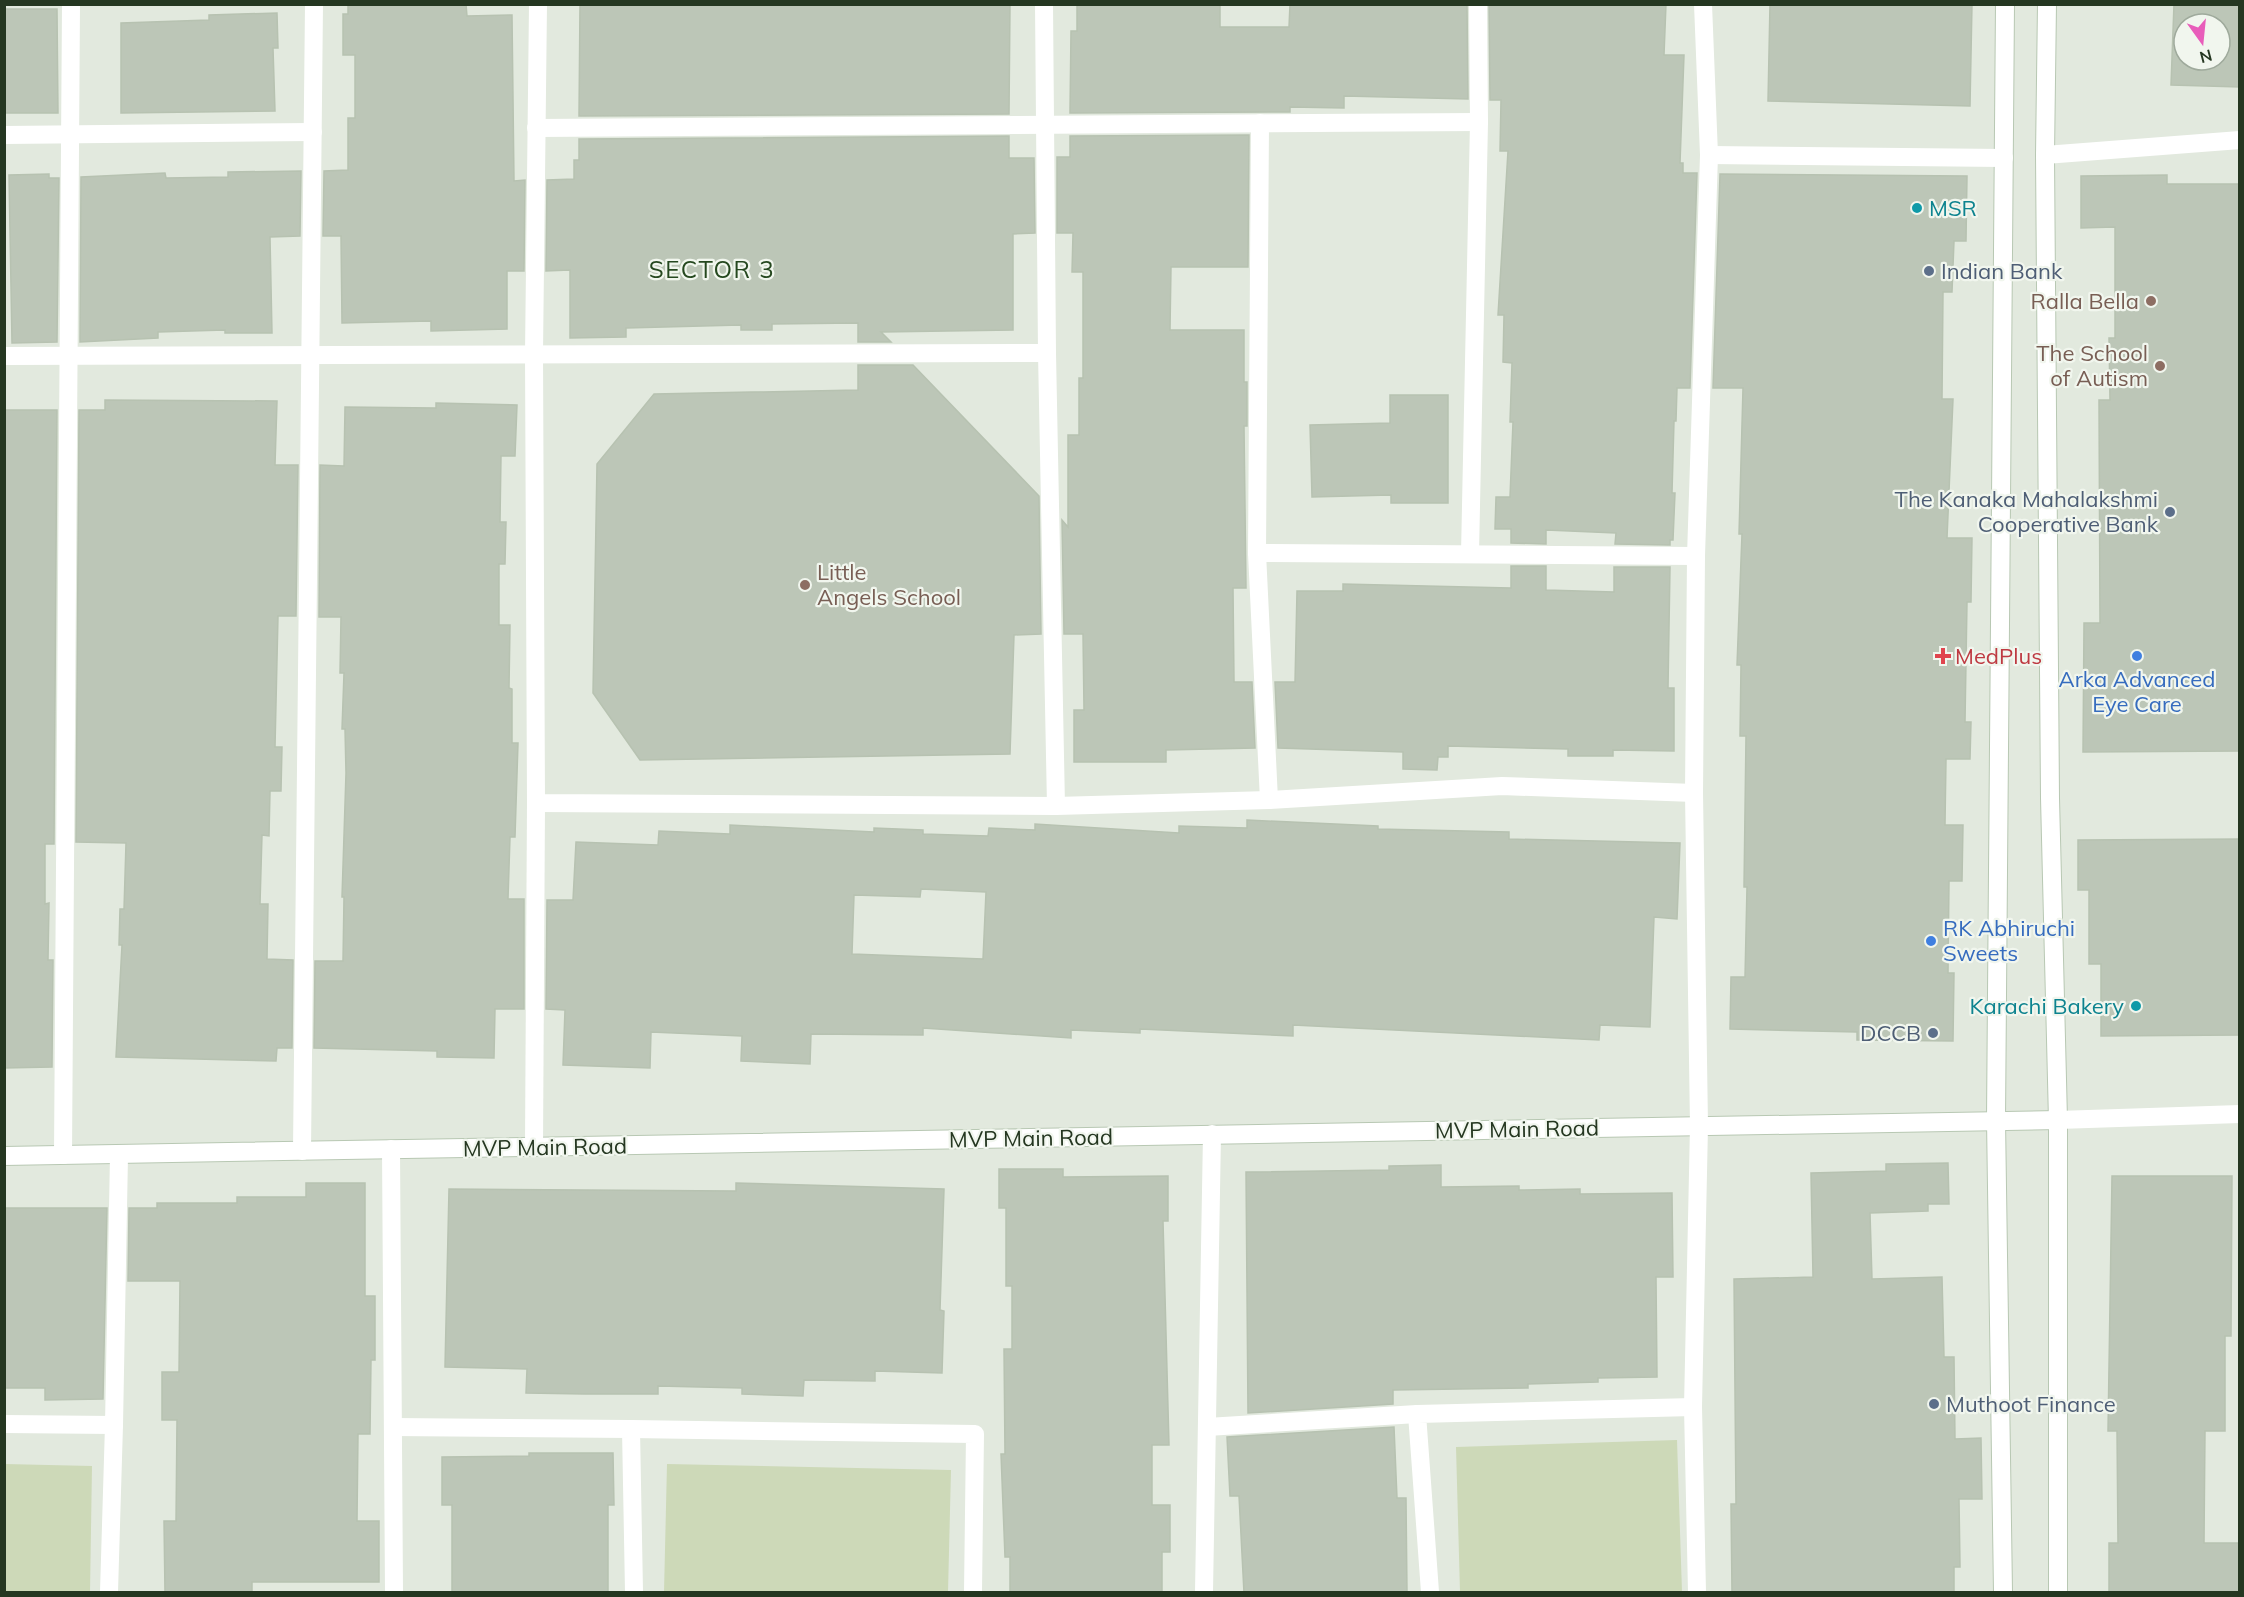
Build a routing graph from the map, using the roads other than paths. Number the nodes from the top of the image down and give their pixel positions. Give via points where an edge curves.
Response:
1 (71, 4) edge
2 (314, 4) edge
3 (538, 4) edge
4 (1044, 4) edge
5 (1478, 4) edge
6 (1703, 4) edge
7 (2005, 4) edge
8 (2047, 4) edge
9 (1479, 122) junction
10 (1260, 123) junction
11 (1045, 126) junction
12 (536, 128) junction
13 (313, 132) junction
14 (4, 135) edge
15 (69, 135) junction
16 (2240, 140) edge
17 (1709, 155) junction
18 (2045, 155) junction
19 (2004, 158) junction
20 (1047, 352) junction
21 (310, 354) junction
22 (534, 354) junction
23 (66, 355) junction
24 (4, 356) edge
25 (1257, 553) junction
26 (1470, 555) junction
27 (1696, 556) junction
28 (1695, 793) junction
29 (1269, 800) junction
30 (536, 803) junction
31 (1056, 806) junction
32 (2240, 1114) edge
33 (2058, 1119) junction
34 (1996, 1120) junction
35 (1699, 1126) junction
36 (1212, 1134) junction
37 (534, 1147) junction
38 (391, 1149) junction
39 (302, 1151) junction
40 (63, 1155) junction
41 (118, 1155) junction
42 (4, 1156) edge
43 (1693, 1407) junction
44 (1417, 1414) junction
45 (4, 1424) edge
46 (114, 1425) junction
47 (393, 1427) junction
48 (1207, 1427) junction
49 (631, 1429) junction
50 (109, 1593) edge
51 (394, 1593) edge
52 (634, 1593) edge
53 (973, 1593) edge
54 (1204, 1593) edge
55 (1430, 1593) edge
56 (1697, 1593) edge
57 (2003, 1593) edge
58 (2058, 1593) edge

1 - 15 street
2 - 13 street
3 - 12 street
4 - 11 street
5 - 9 street
6 - 17 street
7 - 19 street
8 - 18 street
9 - 10 street
9 - 26 street
10 - 11 street
10 - 25 street
11 - 12 street
11 - 20 street
12 - 22 street
13 - 15 street
13 - 21 street
14 - 15 street
15 - 23 street
16 - 18 street
17 - 19 street
17 - 27 street
18 - 33 street via 2050,798
19 - 34 street
20 - 22 street
20 - 31 street
21 - 22 street
21 - 23 street
21 - 39 street
22 - 30 street
23 - 24 street
23 - 40 street
25 - 26 street
25 - 29 street
26 - 27 street
27 - 28 street
28 - 29 street via 1502,786
28 - 35 street
29 - 31 street
30 - 31 street
30 - 37 street
32 - 33 street, MVP Main Road
33 - 34 street, MVP Main Road
33 - 58 street
34 - 35 street, MVP Main Road
34 - 57 street
35 - 36 street, MVP Main Road
35 - 43 street
36 - 37 street, MVP Main Road
36 - 48 street
37 - 38 street, MVP Main Road
38 - 39 street, MVP Main Road
38 - 47 street
39 - 41 street, MVP Main Road
40 - 41 street, MVP Main Road
40 - 42 street, MVP Main Road
41 - 46 street
43 - 44 street
43 - 56 street
44 - 48 street
44 - 55 street
45 - 46 street
46 - 50 street
47 - 49 street
47 - 51 street
48 - 54 street
49 - 52 street
49 - 53 street via 975,1434

